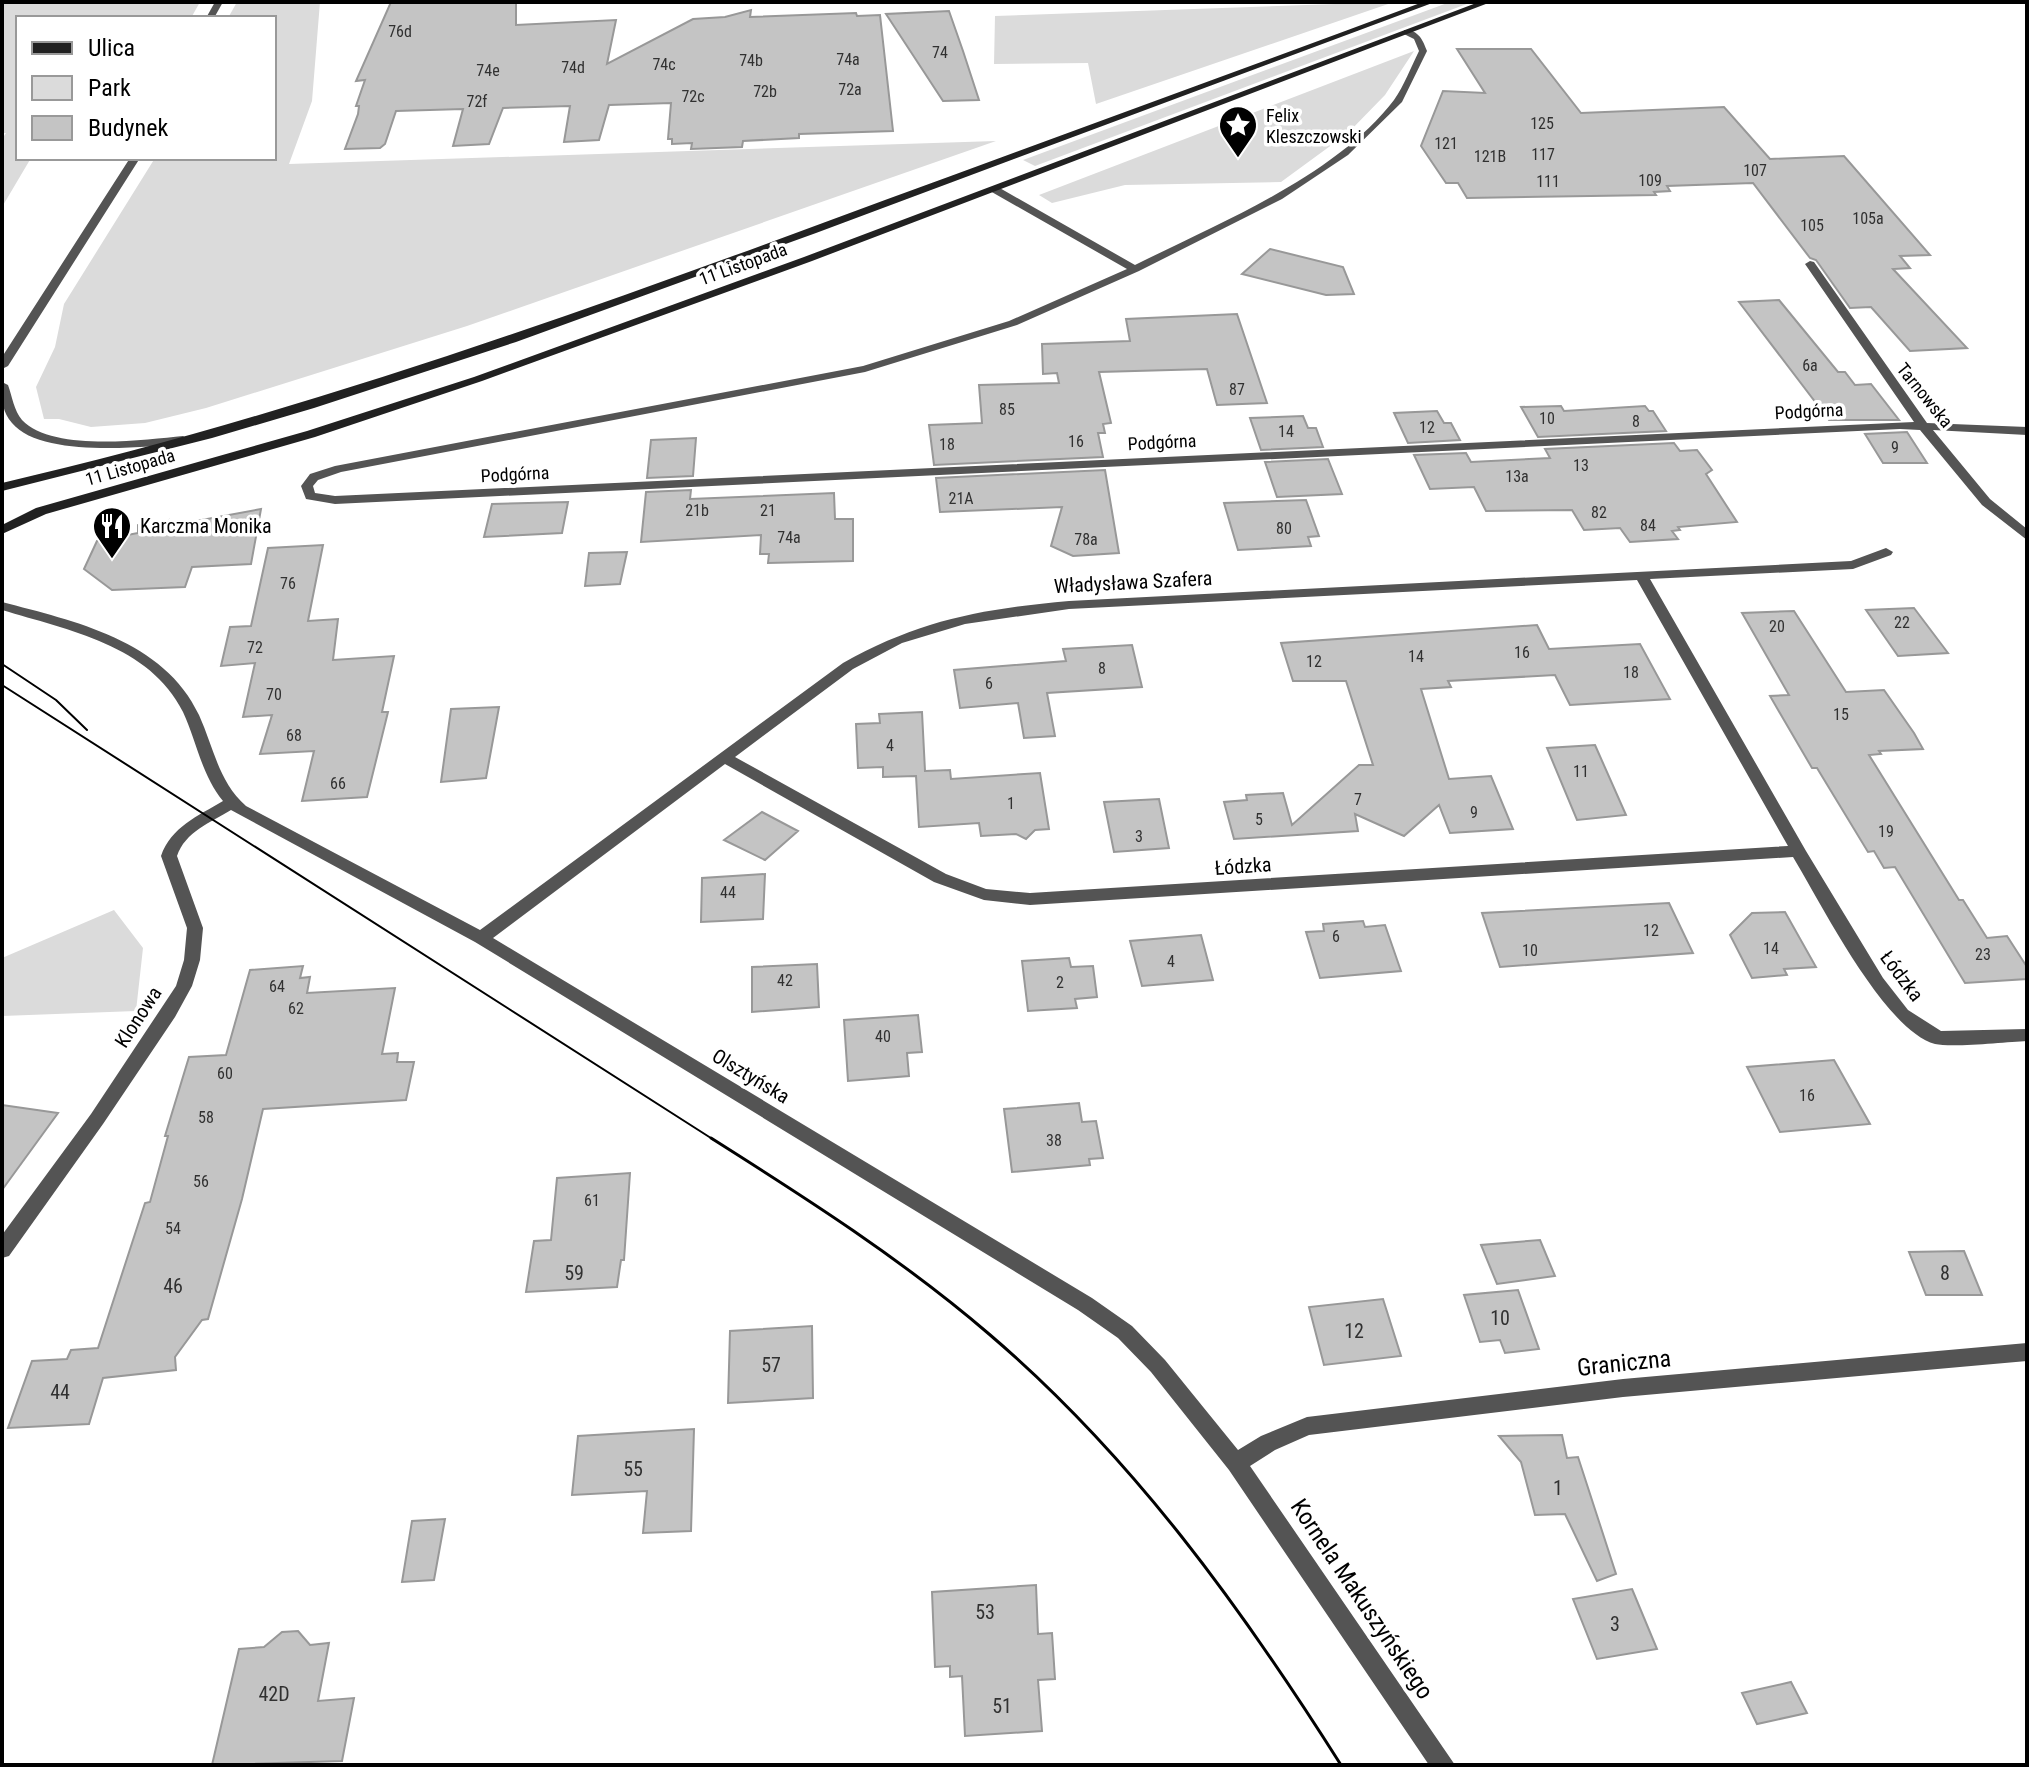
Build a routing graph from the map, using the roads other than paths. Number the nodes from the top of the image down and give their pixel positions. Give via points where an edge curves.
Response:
1 (1431, 2) edge
2 (1487, 2) edge
3 (1407, 32) junction
4 (134, 160) edge
5 (994, 189) junction
6 (1810, 264) dead end
7 (1135, 269) junction
8 (2, 366) edge
9 (2, 385) edge
10 (1923, 425) junction
11 (2027, 431) edge
12 (188, 440) junction
13 (2, 487) edge
14 (2, 530) edge
15 (2027, 536) edge
16 (1886, 552) dead end
17 (1643, 578) junction
18 (2, 606) edge
19 (724, 757) junction
20 (231, 803) junction
21 (1798, 851) junction
22 (481, 938) junction
23 (2027, 1035) edge
24 (2, 1250) edge
25 (2027, 1352) edge
26 (1236, 1463) junction
27 (1443, 1765) edge

1 - 12 main road, 11 Listopada via 610,305
2 - 3 main road, 11 Listopada
3 - 5 main road, 11 Listopada
3 - 7 street via 1418,38 1423,51 1410,80 1399,100 1345,153 1278,197
4 - 8 street
5 - 7 street
5 - 14 main road, 11 Listopada via 478,379 311,434 41,511
6 - 10 street, Tarnowska
7 - 10 street, Podgórna via 1013,323 865,369 339,469 314,477 307,486 310,496 351,500
9 - 12 street via 11,414 40,436 95,445
10 - 11 street, Podgórna
10 - 15 street, Tarnowska via 1986,502
12 - 13 main road, 11 Listopada
16 - 17 street, Władysława Szafera via 1853,565
17 - 19 street, Władysława Szafera via 1010,610 900,638 848,666
17 - 21 street, Łódzka
18 - 20 street via 114,642 155,665 189,710 212,772
19 - 21 street, Łódzka via 940,878 984,894 1030,899
19 - 22 street, Władysława Szafera
20 - 22 street, Olsztyńska
20 - 24 street, Klonowa via 187,830 169,856 195,928 184,986
21 - 23 street, Łódzka via 1902,1014 1938,1038
22 - 26 street, Olsztyńska via 1085,1304 1125,1332 1158,1366
25 - 26 street, Graniczna via 1623,1388 1307,1426
26 - 27 street, Kornela Makuszyńskiego

